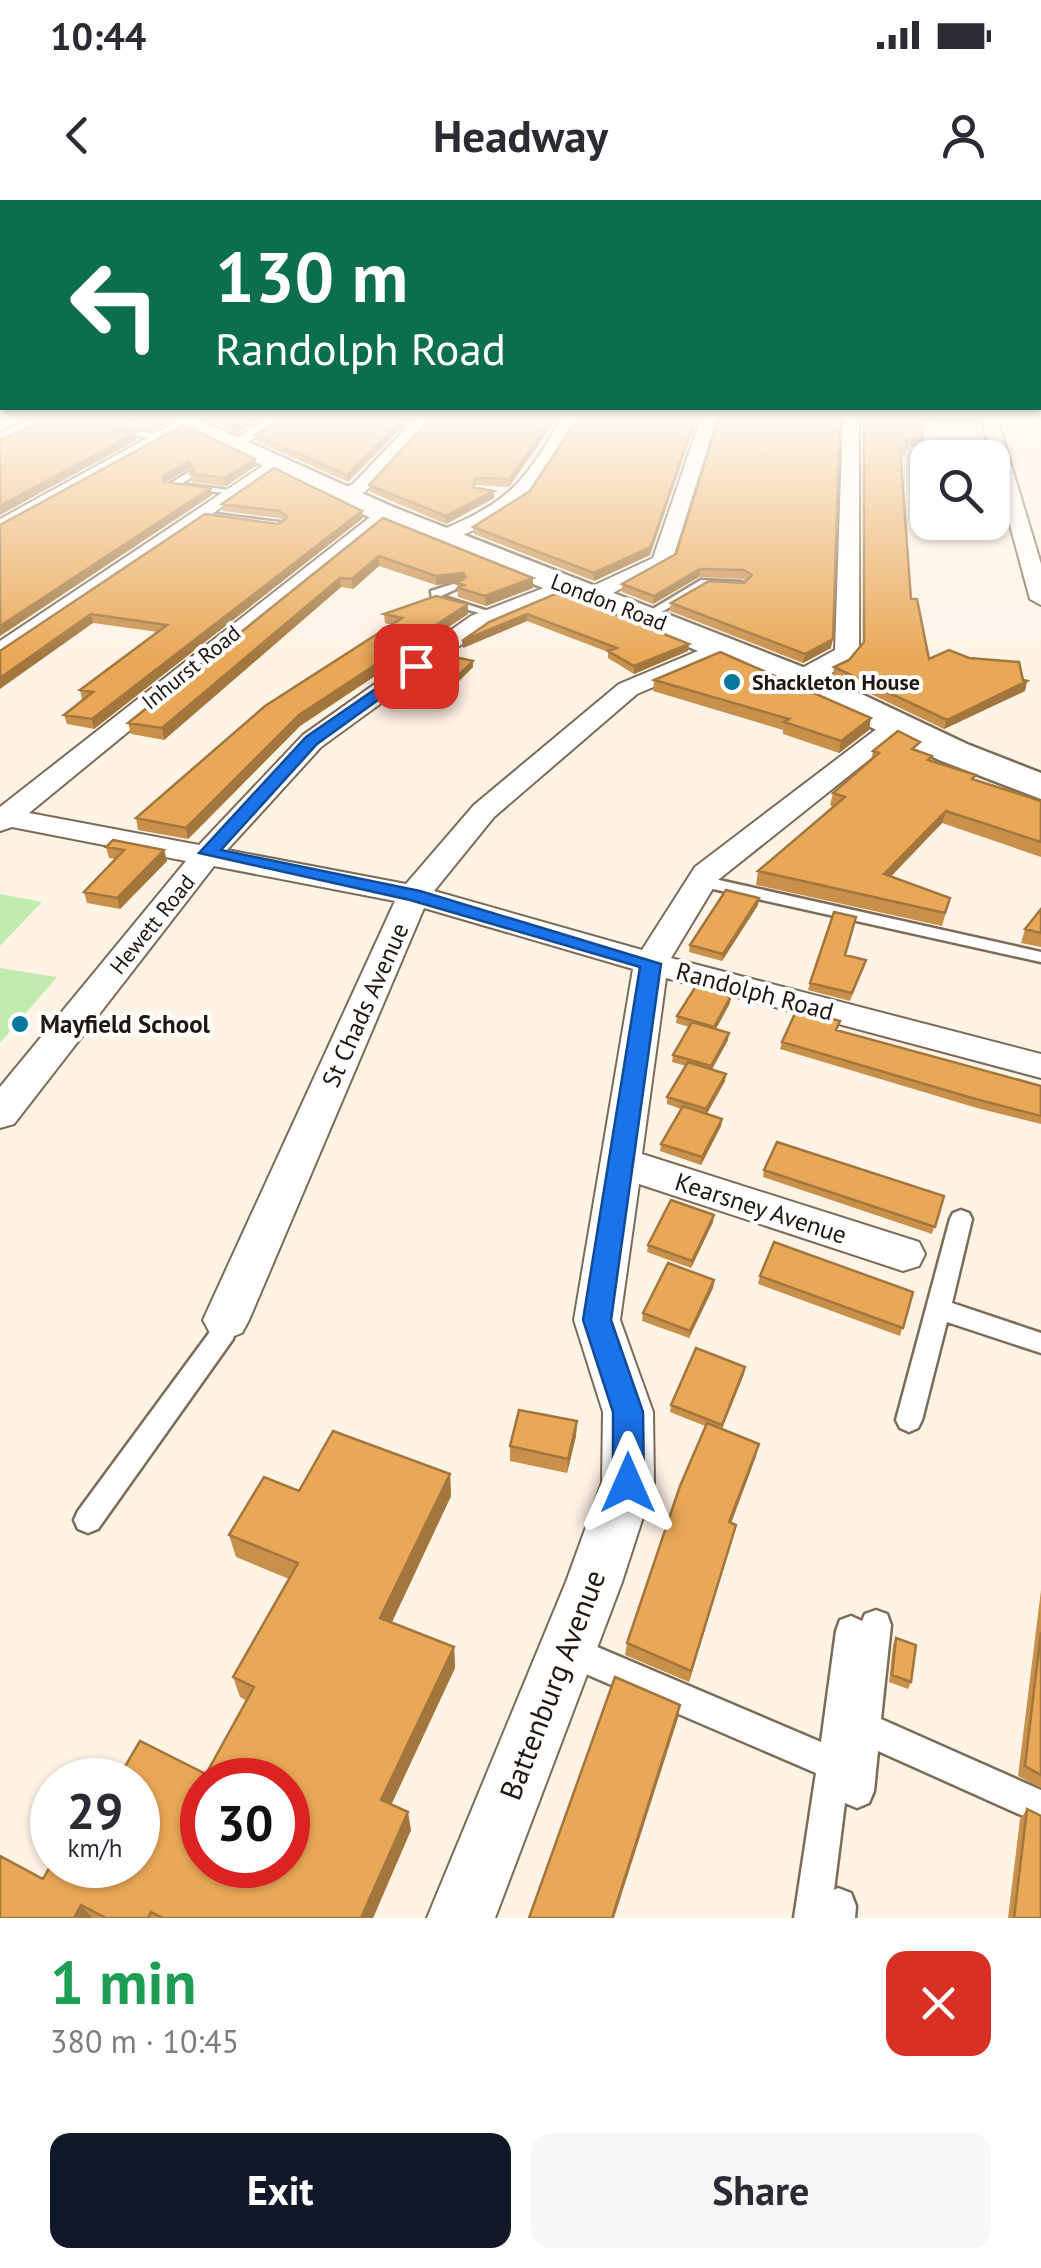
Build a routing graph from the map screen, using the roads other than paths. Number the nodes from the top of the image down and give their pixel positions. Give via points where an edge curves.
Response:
1 (48, 498) edge
2 (223, 498) edge
3 (351, 498) edge
4 (520, 498) edge
5 (683, 498) edge
6 (850, 498) edge
7 (1011, 498) edge
8 (383, 513) junction
9 (198, 515) junction
10 (279, 525) edge
11 (0, 526) edge
12 (441, 536) junction
13 (741, 585) edge
14 (456, 586) edge
15 (579, 590) junction
16 (1041, 599) edge
17 (490, 615) junction
18 (647, 616) junction
19 (725, 648) junction
20 (0, 651) edge
21 (800, 679) junction
22 (896, 726) junction
23 (1040, 785) edge
24 (2, 818) edge
25 (208, 853) junction
26 (701, 880) junction
27 (414, 895) junction
28 (1041, 957) edge
29 (650, 964) junction
30 (1041, 1066) edge
31 (0, 1114) edge
32 (618, 1162) junction
33 (962, 1220) dead end
34 (903, 1254) dead end
35 (938, 1309) junction
36 (226, 1320) joint
37 (1041, 1344) edge
38 (909, 1420) dead end
39 (88, 1520) dead end
40 (567, 1650) junction
41 (864, 1728) junction
42 (834, 1764) junction
43 (856, 1791) dead end
44 (1041, 1807) edge
45 (829, 1914) edge
46 (461, 1918) edge

1 - 11 street
2 - 9 street
3 - 8 main road, London Road
4 - 12 street
5 - 15 street, Hewett Road via 662,561
6 - 21 street via 847,652
7 - 16 street
8 - 12 main road, London Road
8 - 24 street, Inhurst Road
9 - 10 lane
9 - 20 street
12 - 15 main road, London Road
13 - 18 lane via 705,582
14 - 17 lane via 434,593 436,598
15 - 17 street, Hewett Road
15 - 18 main road, London Road
17 - 25 street, Hewett Road via 312,741
18 - 19 main road, London Road
19 - 21 main road, London Road
19 - 27 street, St Chads Avenue via 628,689 484,811
21 - 22 main road, London Road
22 - 23 main road, London Road
22 - 26 street, Battenburg Avenue
24 - 25 street, Randolph Road
25 - 27 street, Randolph Road
25 - 31 street, Hewett Road
26 - 28 lane
26 - 29 street, Battenburg Avenue
27 - 29 street, Randolph Road
27 - 36 street, St Chads Avenue
29 - 30 street, Randolph Road
29 - 32 street, Battenburg Avenue
32 - 34 street, Kearsney Avenue
32 - 40 street, Battenburg Avenue via 597,1320 628,1412 628,1483
33 - 35 lane
35 - 37 lane
35 - 38 lane
36 - 39 lane via 224,1332
40 - 42 lane
40 - 46 street, Battenburg Avenue
41 - 42 lane via 863,1628
41 - 43 lane
41 - 44 lane
42 - 45 lane

